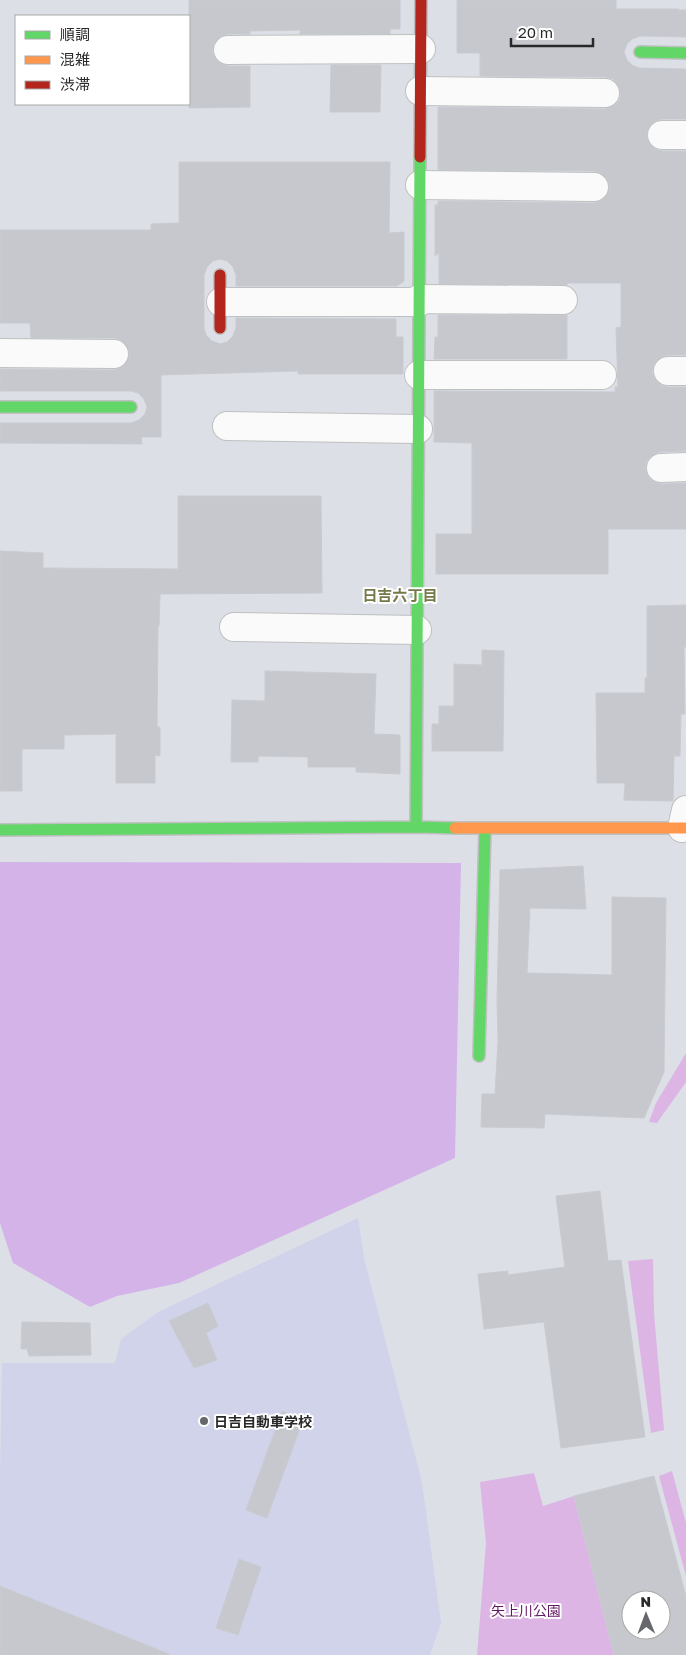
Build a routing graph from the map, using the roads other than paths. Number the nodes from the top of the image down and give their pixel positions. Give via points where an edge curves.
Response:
1 (421, 0) edge
2 (421, 49) junction
3 (228, 50) dead end
4 (640, 52) dead end
5 (686, 53) edge
6 (420, 91) junction
7 (605, 93) dead end
8 (420, 186) junction
9 (594, 187) dead end
10 (220, 275) dead end
11 (563, 300) dead end
12 (419, 301) junction
13 (220, 315) joint
14 (0, 353) edge
15 (114, 354) dead end
16 (419, 375) junction
17 (602, 375) dead end
18 (131, 406) dead end
19 (0, 407) edge
20 (227, 427) dead end
21 (418, 429) junction
22 (234, 627) dead end
23 (417, 630) junction
24 (685, 822) edge
25 (416, 827) junction
26 (485, 829) junction
27 (0, 830) edge
28 (479, 1056) dead end

1 - 2 street
2 - 3 street via 260,41
2 - 6 street
4 - 5 street
6 - 7 street
6 - 8 street
8 - 9 street
8 - 12 street
10 - 13 street
11 - 12 street
12 - 13 street
12 - 16 street
14 - 15 street
16 - 17 street
16 - 21 street
18 - 19 street
20 - 21 street
21 - 23 street
22 - 23 street
23 - 25 street
24 - 26 street
25 - 26 street
25 - 27 street
26 - 28 street

